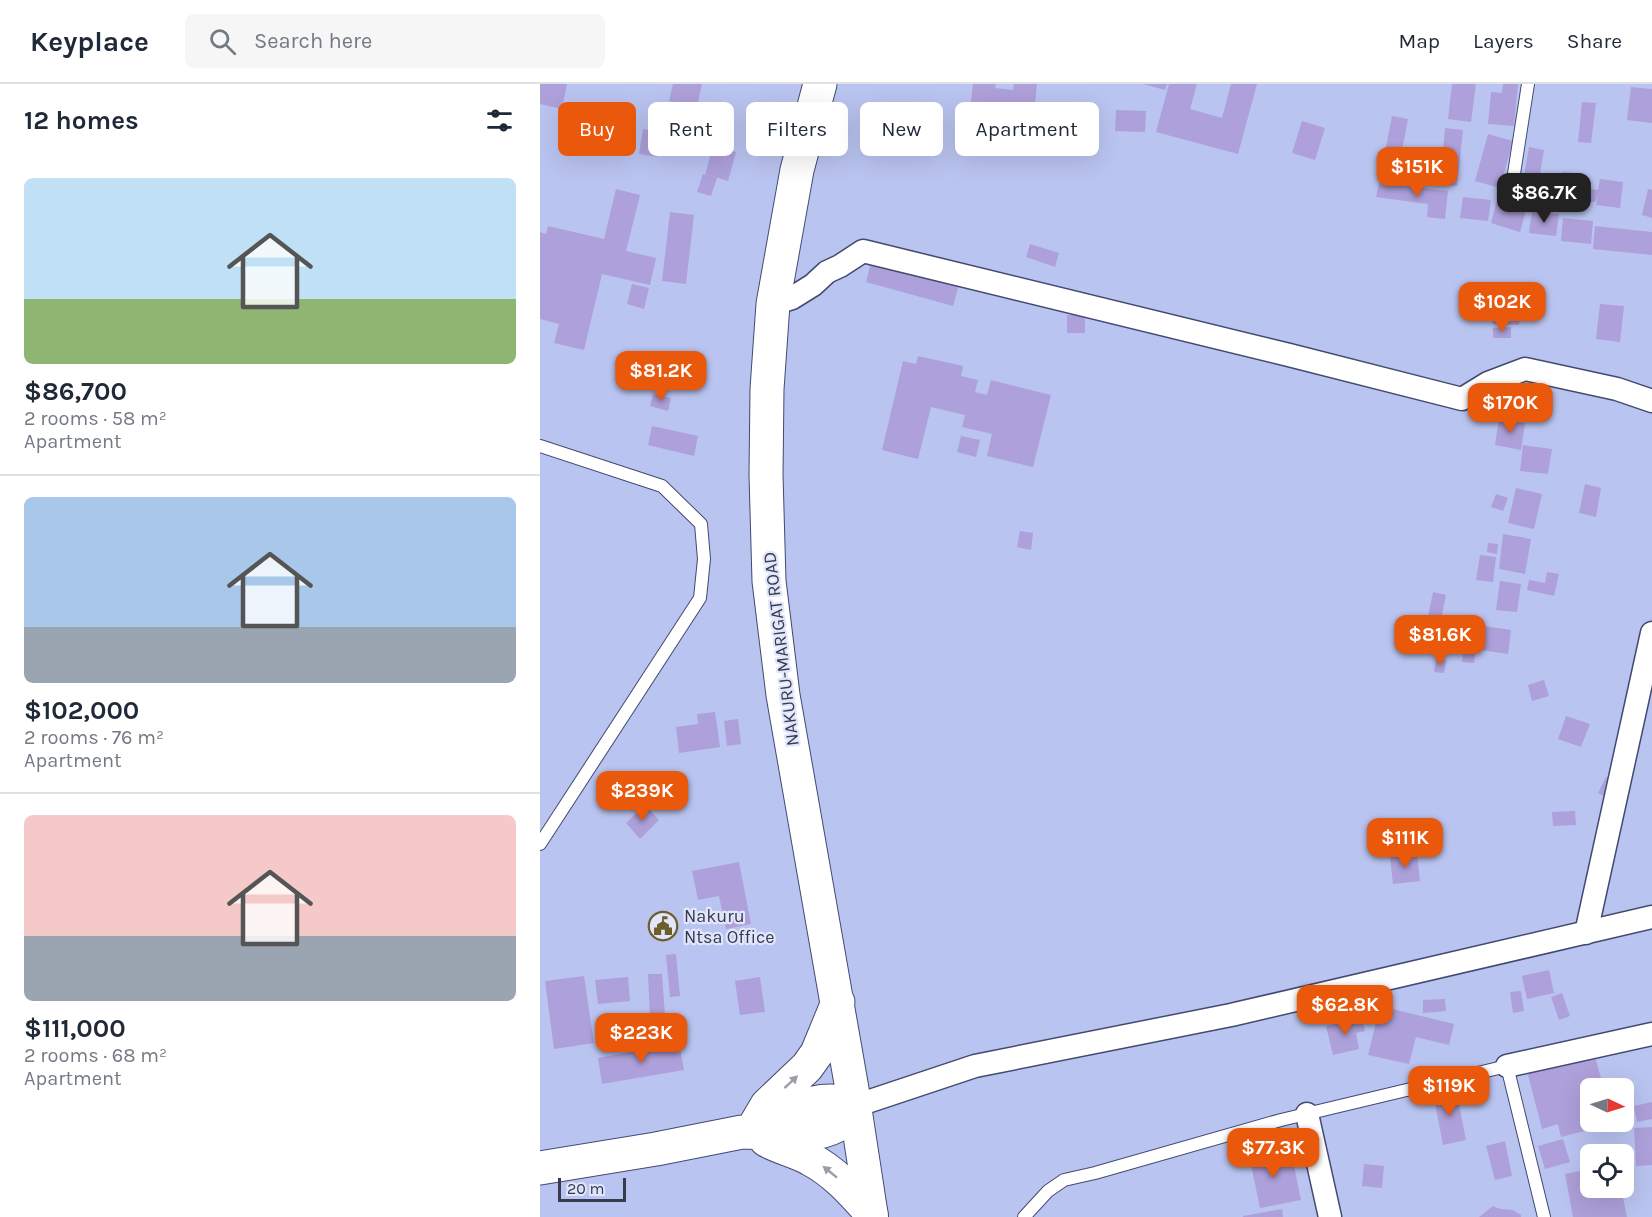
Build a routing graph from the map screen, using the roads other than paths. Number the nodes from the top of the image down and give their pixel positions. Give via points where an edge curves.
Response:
1 (820, 84) edge
2 (1528, 84) edge
3 (1513, 180) dead end
4 (773, 304) junction
5 (1652, 401) edge
6 (540, 446) edge
7 (1652, 633) edge
8 (540, 844) edge
9 (1652, 917) edge
10 (1586, 933) junction
11 (838, 1002) junction
12 (1652, 1034) edge
13 (1507, 1066) junction
14 (855, 1106) junction
15 (1307, 1114) junction
16 (750, 1130) junction
17 (540, 1168) edge
18 (872, 1215) edge
19 (1024, 1217) edge
20 (1330, 1217) edge
21 (1544, 1217) edge

1 - 4 main road, NAKURU-MARIGAT ROAD via 797,171
2 - 3 lane
4 - 5 street via 792,298 863,251 1462,399 1488,383 1525,369 1617,389
4 - 11 main road, NAKURU-MARIGAT ROAD via 766,421 769,581 783,695
6 - 8 lane via 662,486 701,524 704,559 700,598
7 - 10 street
9 - 10 street
10 - 14 street via 1231,1015 975,1066
11 - 14 main road, NAKURU-MARIGAT ROAD
16 -> 11 main road via 767,1105 817,1053
12 - 13 street
13 - 15 lane
13 - 21 lane
14 - 16 main road via 841,1123 816,1133
14 - 18 main road
15 - 19 lane via 1064,1180
15 - 20 street
16 - 17 main road
18 -> 16 main road via 824,1167

